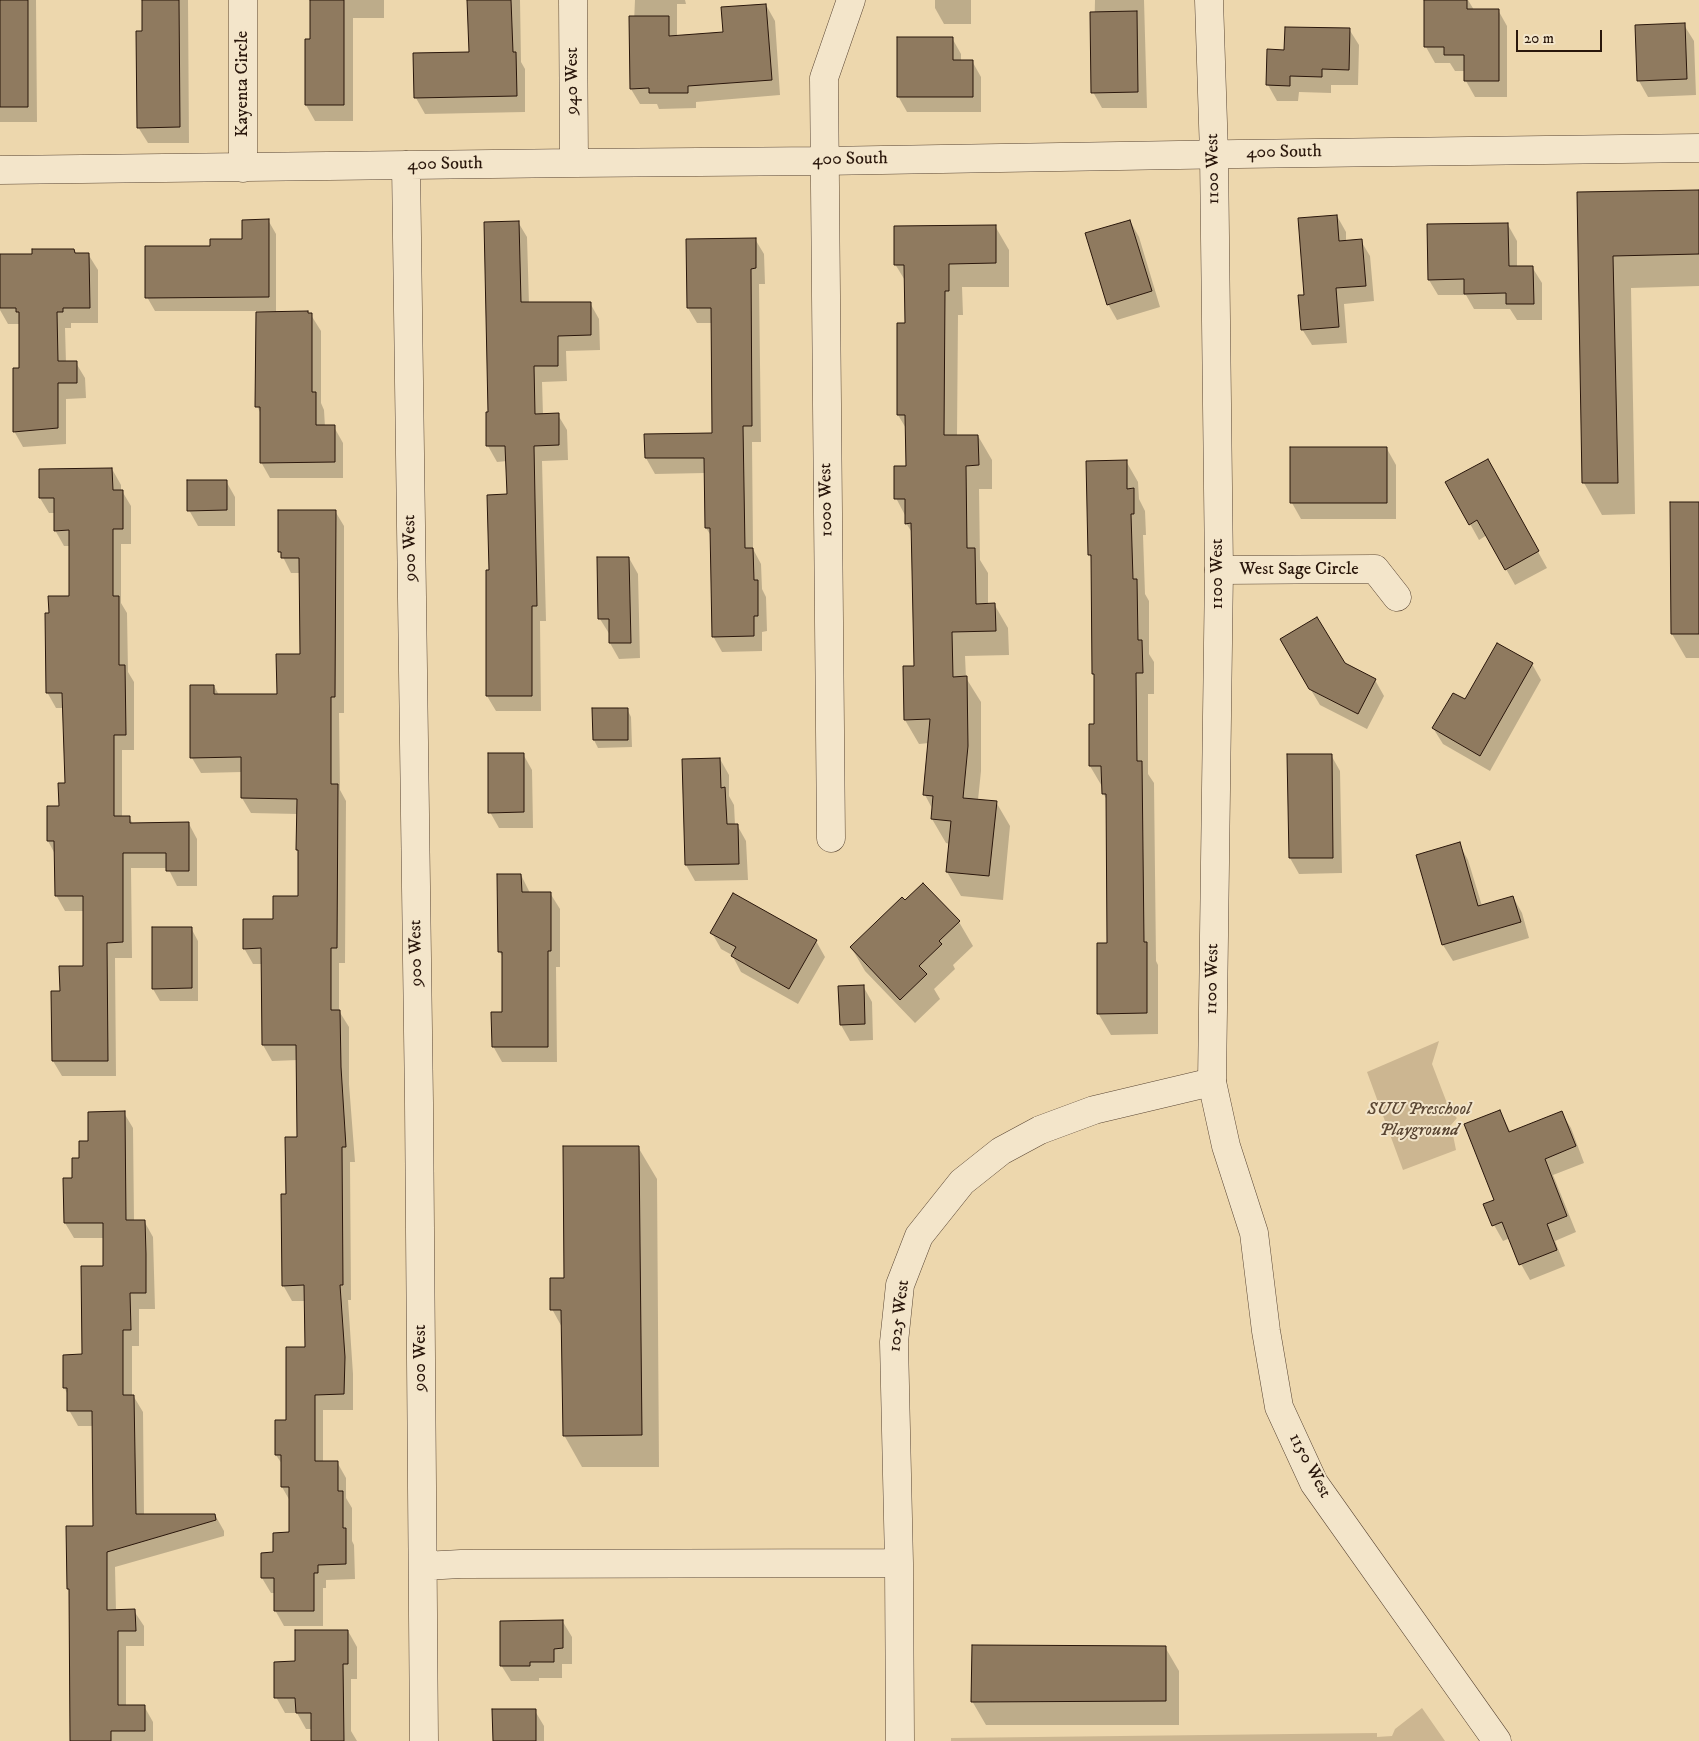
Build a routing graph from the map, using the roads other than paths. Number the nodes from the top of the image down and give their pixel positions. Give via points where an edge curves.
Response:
1 (243, 0) edge
2 (573, 0) edge
3 (850, 0) edge
4 (1209, 0) edge
5 (1699, 148) edge
6 (1214, 154) junction
7 (823, 161) junction
8 (574, 163) junction
9 (406, 166) junction
10 (243, 168) junction
11 (0, 170) edge
12 (1218, 570) junction
13 (1397, 597) dead end
14 (831, 838) dead end
15 (1212, 1082) junction
16 (1226, 1146) joint
17 (899, 1563) junction
18 (423, 1566) junction
19 (424, 1741) edge
20 (900, 1741) edge
21 (1497, 1741) edge

1 - 10 street, Kayenta Circle
2 - 8 street, 940 West
3 - 7 street, 1000 West via 824,78
4 - 6 street, 1100 West
5 - 6 street, 400 South
6 - 7 street, 400 South
6 - 12 street, 1100 West
7 - 8 street, 400 South
7 - 14 street, 1000 West
8 - 9 street, 400 South
9 - 10 street, 400 South
9 - 18 street, 900 West
10 - 11 street, 400 South
12 - 13 street, West Sage Circle via 1375,569
12 - 15 street, 1100 West
15 - 16 street, 1100 West
15 - 17 street, 1025 West via 1094,1110 1040,1130 1001,1151 962,1182 919,1236 900,1285 894,1342
16 - 21 street, 1150 West via 1254,1234 1282,1415 1314,1483
17 - 18 street
17 - 20 street, 1025 West
18 - 19 street, 900 West

